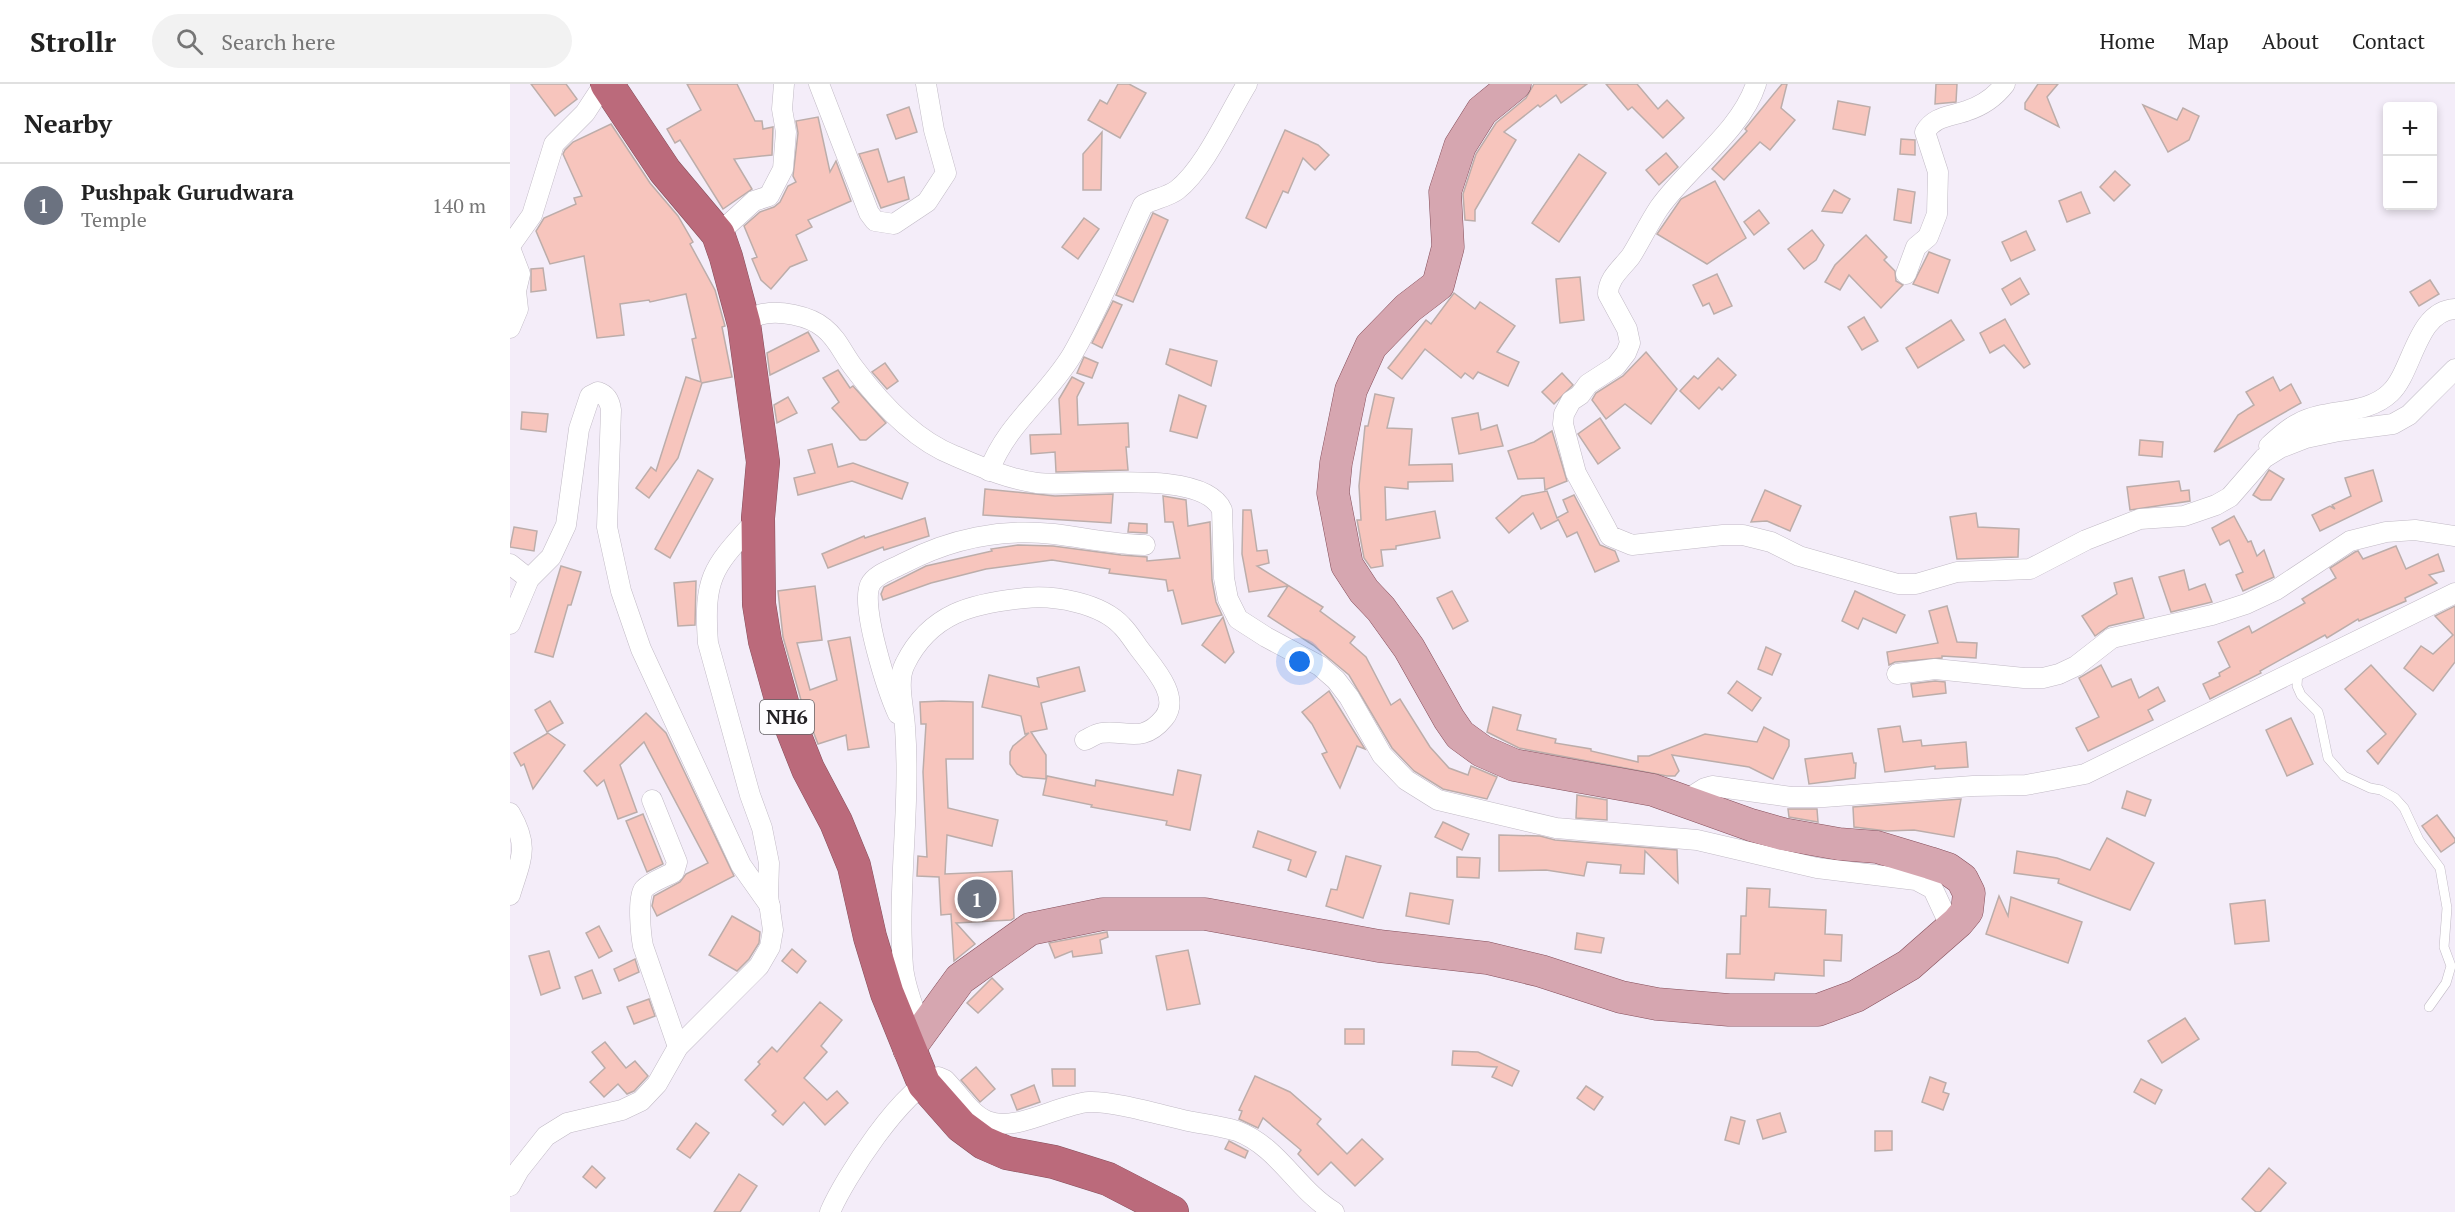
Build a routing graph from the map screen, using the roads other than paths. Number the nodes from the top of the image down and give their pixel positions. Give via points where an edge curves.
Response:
1 (606, 84) edge
2 (784, 84) edge
3 (819, 84) edge
4 (926, 84) edge
5 (1247, 84) edge
6 (1515, 84) edge
7 (1756, 84) edge
8 (2005, 84) edge
9 (718, 234) junction
10 (510, 247) edge
11 (1906, 274) dead end
12 (2455, 309) edge
13 (744, 324) junction
14 (510, 328) edge
15 (2455, 369) edge
16 (990, 471) junction
17 (2240, 489) junction
18 (758, 518) junction
19 (2455, 536) edge
20 (1145, 545) dead end
21 (510, 564) edge
22 (529, 579) junction
23 (2455, 593) edge
24 (510, 624) edge
25 (2299, 669) junction
26 (1897, 674) dead end
27 (906, 730) junction
28 (1084, 740) dead end
29 (652, 800) dead end
30 (1686, 800) junction
31 (510, 813) edge
32 (510, 895) edge
33 (770, 906) junction
34 (1958, 922) junction
35 (2429, 1007) dead end
36 (916, 1041) junction
37 (678, 1047) junction
38 (924, 1084) junction
39 (510, 1186) edge
40 (830, 1212) edge
41 (1172, 1212) edge
42 (1334, 1212) edge

1 - 9 highway, NH6 via 665,171
1 - 10 street via 585,113 554,144 532,215
2 - 9 street via 783,169 769,196 754,201
3 - 4 street via 869,213 875,220 894,224 927,202 945,173
5 - 16 street via 1188,179 1175,192 1143,205 1071,356 1048,389 1009,432
6 - 30 main road via 1482,111 1460,146 1445,192 1448,248 1438,285 1408,308 1371,346 1351,390 1333,493 1347,565 1409,648 1460,735 1482,751 1514,765 1653,790
7 - 17 street via 1721,138 1660,207 1635,250 1612,279 1608,294 1630,343 1616,366 1588,384 1564,414 1565,436 1576,473 1610,536 1632,545 1743,535 1815,561 1898,584 1916,584 1957,572 2030,569 2116,528 2140,519 2198,513
8 - 11 street via 1997,95 1981,105 1942,117 1925,132 1938,172 1937,214 1928,237 1916,247
9 - 13 highway, NH6
10 - 14 street via 520,274 516,291 518,309
12 - 17 street via 2433,318 2416,344 2404,376 2386,398 2299,423 2251,461
13 - 16 street via 759,315 772,314 804,318 822,326 900,421 938,450
13 - 18 highway, NH6 via 763,462
15 - 17 street via 2402,420 2382,427 2306,438 2280,448 2264,458
16 - 34 street via 1036,483 1147,482 1202,492 1218,501 1222,510 1224,578 1228,599 1238,619 1320,666 1336,680 1382,755 1406,780 1438,800 1556,828 1697,840 1817,868 1916,880 1933,889 1946,917
18 - 33 street via 713,573 706,593 706,619 708,643 762,828 769,863
18 - 36 highway, NH6 via 759,604 783,706 854,866 887,993
19 - 26 street via 2415,530 2350,541 2296,578 2246,604 2112,638 2076,666 2051,676 2024,678 1935,669
20 - 27 street via 1001,532 925,552 875,578 869,587 871,625
21 - 22 street
22 - 24 street
22 - 33 street via 551,557 566,525 579,429 590,396 598,392 610,402 612,410 607,527 621,591 642,649 731,844
23 - 25 street
25 - 30 street via 2114,761 2085,774 2055,781 1824,797 1791,797 1712,786
25 - 35 lane via 2297,686 2318,712 2328,758 2344,776 2395,798 2440,868 2447,908 2444,947 2451,966 2446,983
27 - 28 street via 901,676 919,642 948,616 964,609 1031,597 1070,600 1121,624 1164,685 1170,700 1165,717 1150,730 1132,736 1099,733
27 - 36 street via 903,969
29 - 37 street via 677,862 674,872 641,894 640,930
30 - 34 main road via 1751,825 1812,840 1877,847 1948,869 1962,879 1969,893 1967,911
31 - 32 street via 521,832 522,855
33 - 37 street via 770,947 759,966
34 - 36 main road via 1910,965 1856,996 1818,1010 1729,1010 1621,997 1487,958 1379,946 1205,914 1103,914 1030,929 960,979
36 - 38 highway, NH6
37 - 39 street via 657,1084 641,1101 622,1110 567,1123 546,1136
38 - 40 street via 856,1162
38 - 41 highway, NH6 via 961,1126 984,1143 1108,1179
38 - 42 street via 938,1077 945,1080 976,1114 1001,1124 1090,1102 1236,1131 1260,1142

